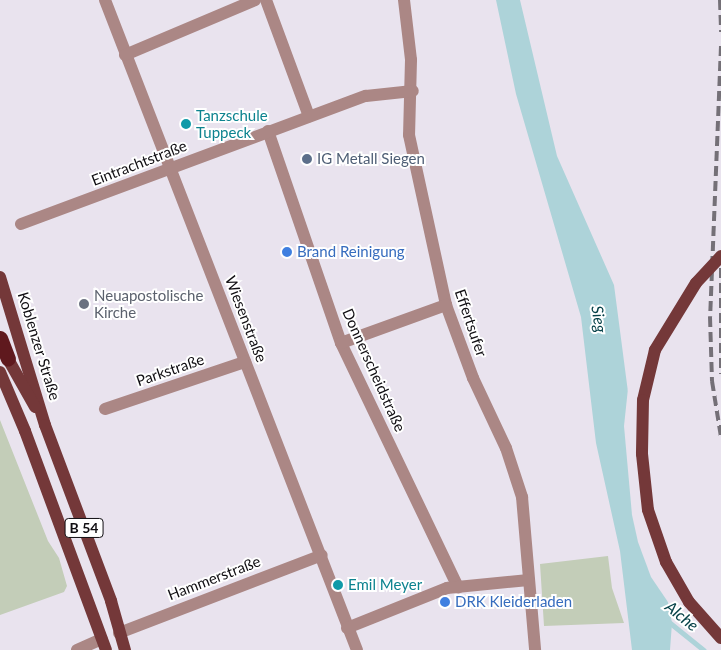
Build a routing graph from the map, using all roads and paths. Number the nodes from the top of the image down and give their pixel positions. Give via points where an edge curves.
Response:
1 (105, 0) edge
2 (255, 0) edge
3 (266, 0) edge
4 (404, 0) edge
5 (125, 55) junction
6 (413, 91) junction
7 (309, 116) junction
8 (268, 131) junction
9 (171, 169) junction
10 (21, 224) dead end
11 (721, 256) edge
12 (0, 277) edge
13 (446, 305) junction
14 (0, 338) edge
15 (341, 343) junction
16 (245, 362) junction
17 (4, 366) edge
18 (105, 409) dead end
19 (45, 425) junction
20 (322, 555) junction
21 (529, 580) junction
22 (458, 587) junction
23 (347, 628) junction
24 (119, 632) junction
25 (721, 638) edge
26 (104, 645) edge
27 (77, 650) edge
28 (125, 650) edge
29 (357, 650) edge
30 (535, 650) edge

1 - 5 street, Wiesenstraße
2 - 5 street
3 - 7 street
4 - 6 street, Effertsufer
5 - 9 street, Wiesenstraße
6 - 7 street, Eintrachtstraße via 366,96
6 - 13 street, Effertsufer via 409,135
7 - 8 street, Eintrachtstraße
8 - 9 street, Eintrachtstraße
8 - 15 street, Donnerscheidstraße
9 - 10 street, Eintrachtstraße
9 - 16 street, Wiesenstraße
11 - 25 main road, bridge via 696,283 655,350 643,400 642,454 648,510 666,562 689,602
12 - 19 main road, Koblenzer Straße
13 - 15 street
13 - 21 street, Effertsufer via 473,378 506,448 522,498
14 - 17 highway, B 54
15 - 22 street, Donnerscheidstraße
16 - 18 street, Parkstraße
16 - 20 street, Wiesenstraße
17 - 19 main road, Koblenzer Straße / B 54
17 - 26 main road, B 54
19 - 24 main road, Koblenzer Straße / B 54 via 111,601
20 - 23 street, Wiesenstraße
20 - 24 street, Hammerstraße
21 - 22 street
21 - 30 street, Effertsufer
22 - 23 street
23 - 29 street, Wiesenstraße
24 - 26 main road
24 - 28 main road, Koblenzer Straße / B 54
26 - 27 street

